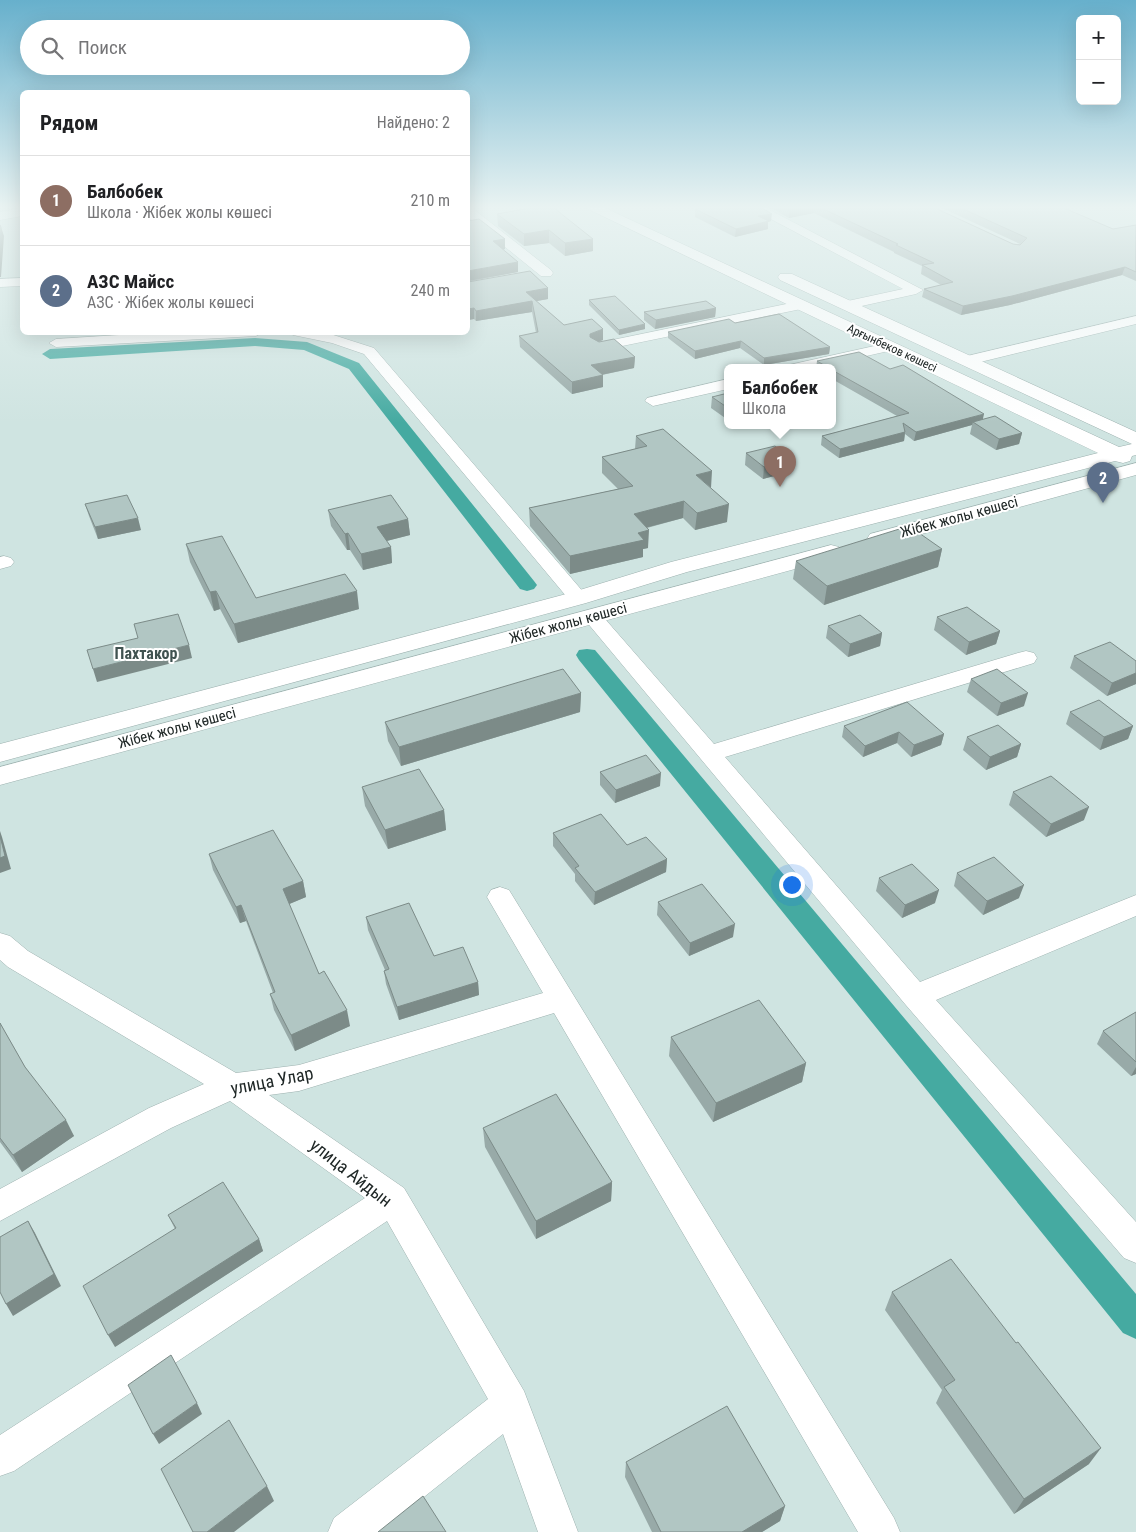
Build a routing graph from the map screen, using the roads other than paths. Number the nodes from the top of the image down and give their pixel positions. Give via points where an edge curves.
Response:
1 (746, 279) edge
2 (790, 279) edge
3 (895, 279) edge
4 (20, 282) edge
5 (0, 283) edge
6 (801, 305) junction
7 (848, 305) junction
8 (1136, 320) edge
9 (200, 335) edge
10 (314, 335) edge
11 (369, 335) edge
12 (56, 344) dead end
13 (888, 347) junction
14 (598, 348) edge
15 (369, 351) junction
16 (968, 360) junction
17 (812, 364) edge
18 (724, 385) edge
19 (653, 401) dead end
20 (1032, 414) junction
21 (1095, 420) junction
22 (1136, 428) edge
23 (1136, 439) edge
24 (1056, 455) junction
25 (1131, 459) edge
26 (585, 607) junction
27 (1026, 658) dead end
28 (0, 753) edge
29 (709, 754) junction
30 (0, 776) edge
31 (500, 897) dead end
32 (1136, 905) edge
33 (0, 944) edge
34 (915, 996) junction
35 (561, 999) junction
36 (234, 1086) junction
37 (392, 1199) junction
38 (0, 1206) edge
39 (1136, 1247) edge
40 (511, 1404) junction
41 (0, 1457) edge
42 (348, 1532) edge
43 (558, 1532) edge
44 (880, 1532) edge

1 - 6 main road, Арғынбеков көшесі
2 - 7 main road, Арғынбеков көшесі
3 - 7 street via 916,290
4 - 5 street
6 - 13 main road, Арғынбеков көшесі
6 - 14 street
7 - 16 main road, Арғынбеков көшесі
8 - 16 street
9 - 12 street
10 - 15 street
11 - 15 street
13 - 17 street
13 - 20 main road, Арғынбеков көшесі
15 - 26 street
16 - 21 main road, Арғынбеков көшесі
18 - 19 street
20 - 24 main road
20 - 25 main road, Арғынбеков көшесі
21 - 22 main road
21 - 23 main road, Арғынбеков көшесі
24 - 25 main road, Жібек жолы көшесі
24 - 26 main road, Жібек жолы көшесі via 680,567
25 - 26 main road, Жібек жолы көшесі via 856,545
26 - 28 main road, Жібек жолы көшесі
26 - 29 street
26 - 30 main road, Жібек жолы көшесі
27 - 29 street
29 - 34 street
31 - 35 street
32 - 34 street
33 - 36 street, улица Айдын via 18,959
34 - 39 street
35 - 36 street, улица Улар via 299,1078
35 - 44 street
36 - 37 street, улица Айдын
36 - 38 street, улица Улар via 160,1118
37 - 40 street, улица Айдын
37 - 41 street
40 - 42 street
40 - 43 street, улица Айдын

